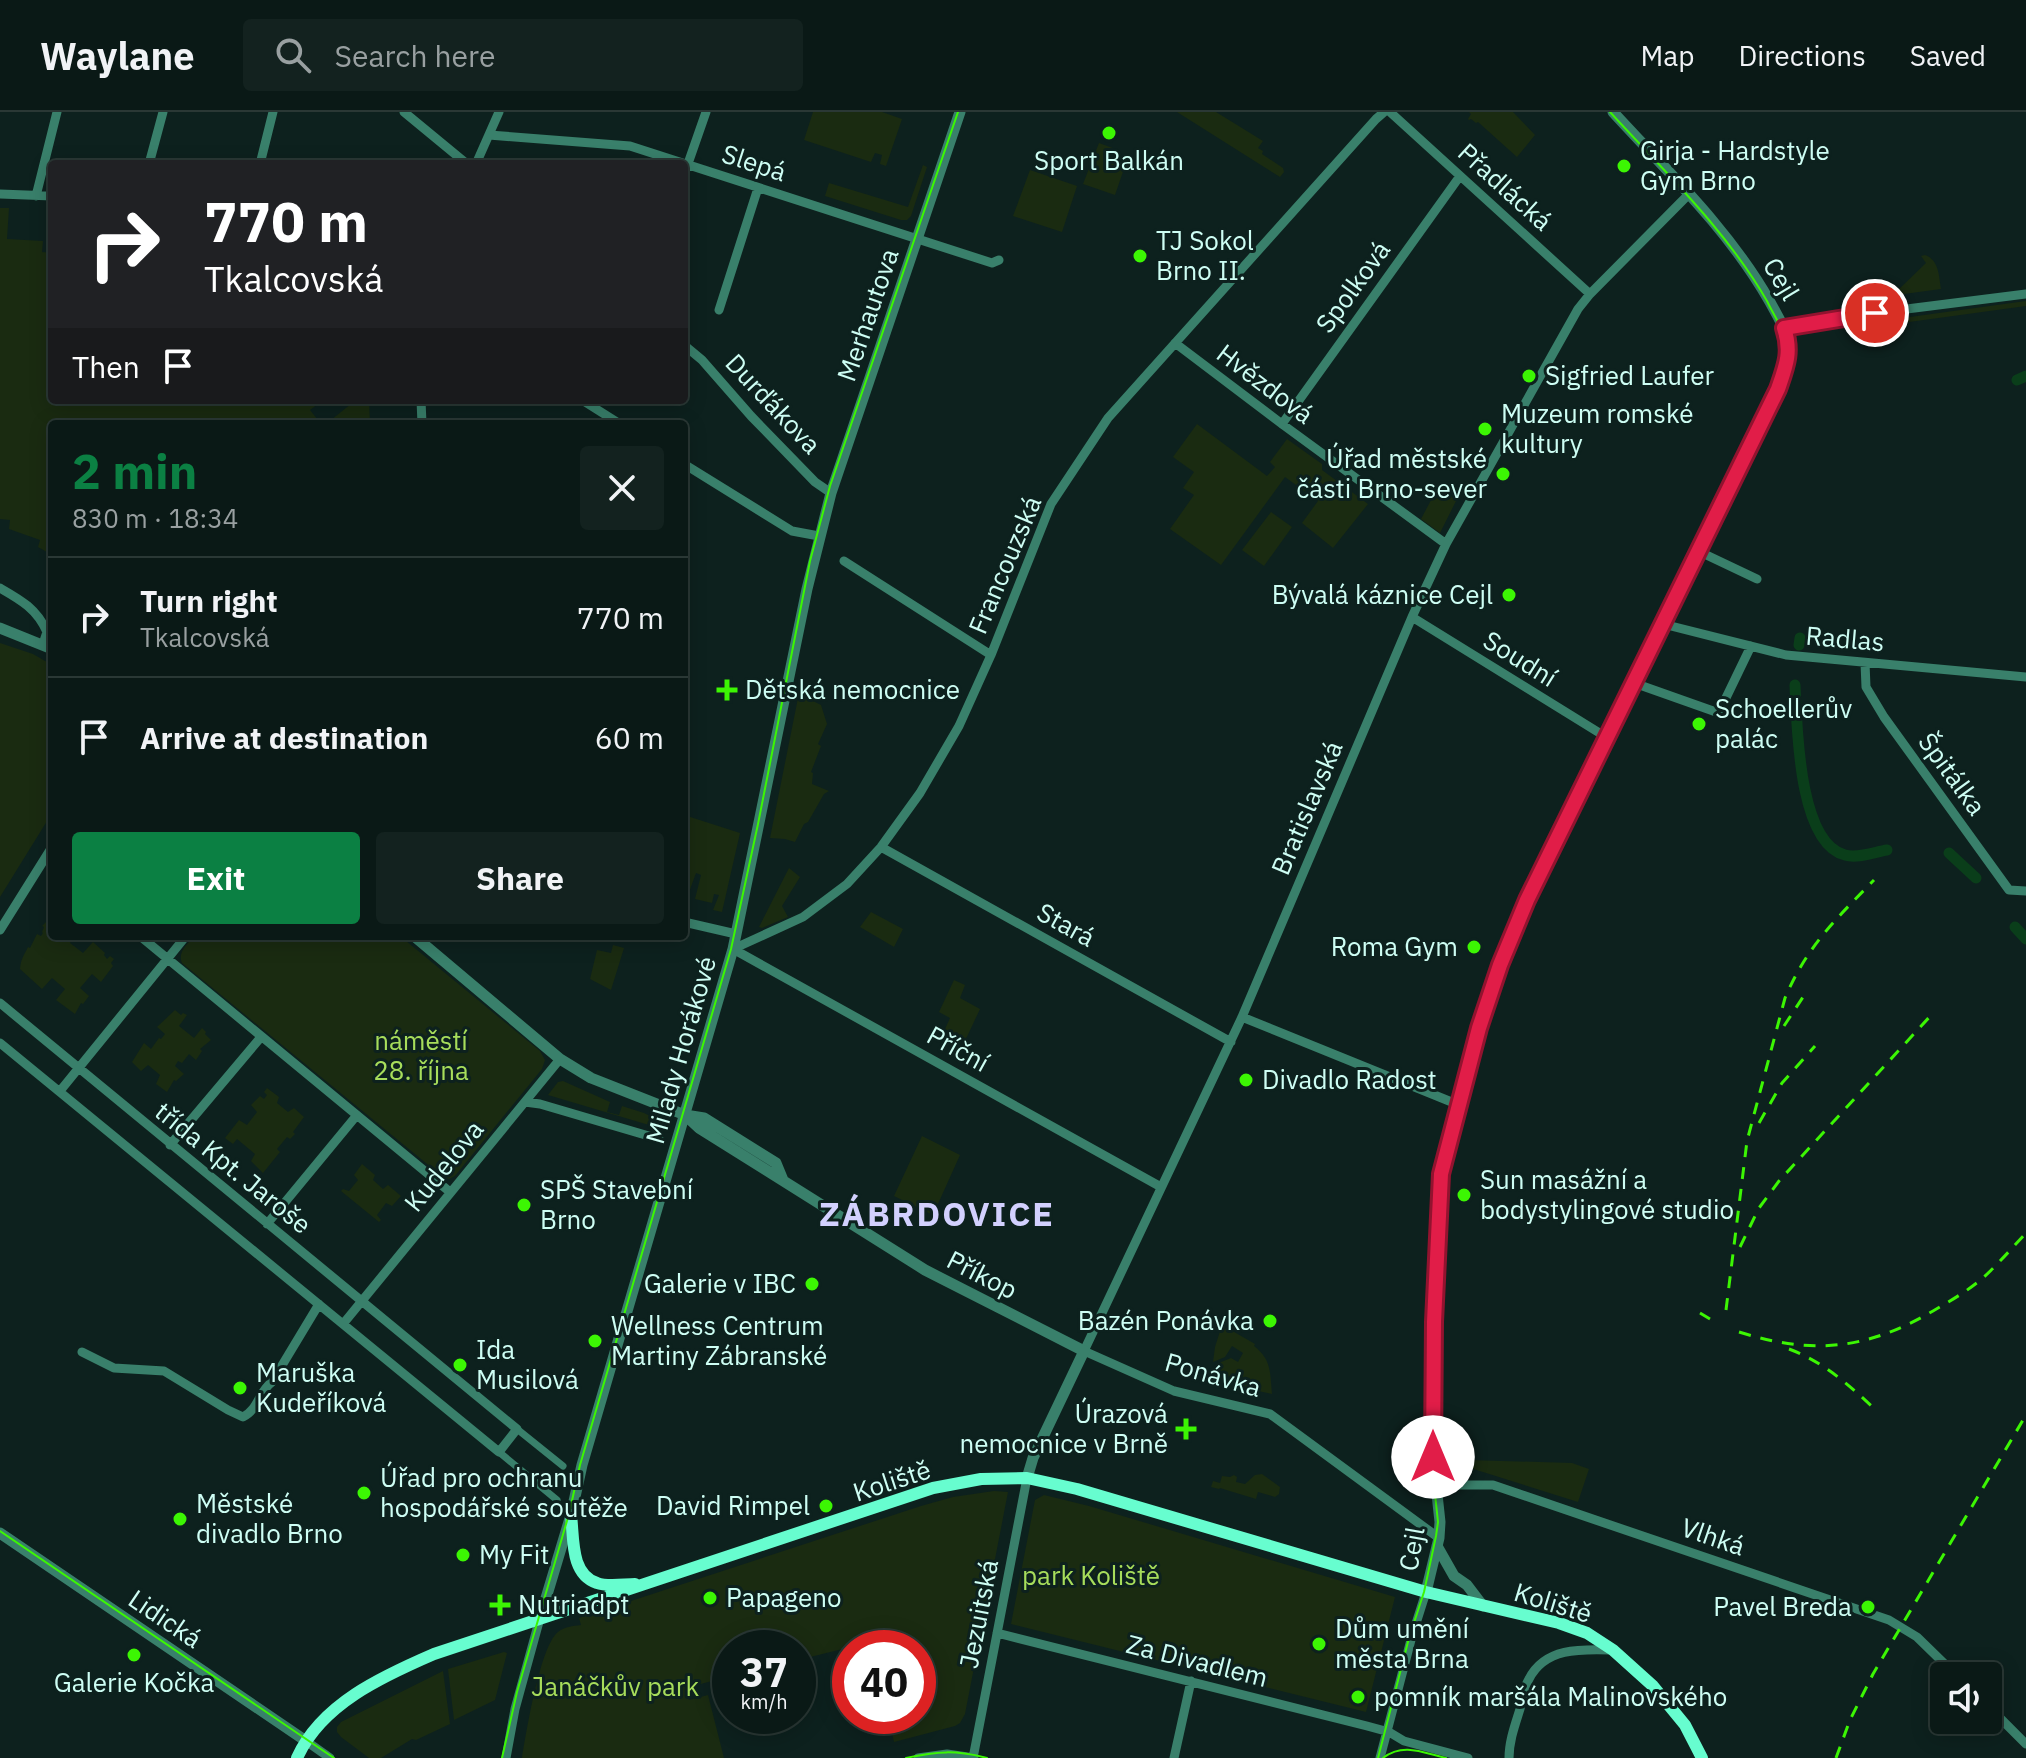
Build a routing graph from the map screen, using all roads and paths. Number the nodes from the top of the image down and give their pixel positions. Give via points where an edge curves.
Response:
1 (57, 112) edge
2 (163, 112) edge
3 (273, 112) edge
4 (404, 112) edge
5 (499, 112) edge
6 (706, 112) edge
7 (960, 112) edge
8 (1384, 112) edge
9 (1390, 112) edge
10 (1613, 112) edge
11 (489, 135) junction
12 (150, 160) edge
13 (261, 160) edge
14 (462, 160) edge
15 (478, 160) edge
16 (663, 160) edge
17 (688, 164) edge
18 (688, 170) edge
19 (1460, 176) junction
20 (758, 188) junction
21 (0, 194) edge
22 (1689, 194) junction
23 (36, 196) junction
24 (48, 196) edge
25 (917, 239) junction
26 (999, 260) dead end
27 (1590, 294) junction
28 (2026, 294) edge
29 (719, 310) dead end
30 (1784, 328) junction
31 (1175, 343) junction
32 (688, 348) edge
33 (588, 404) edge
34 (614, 420) edge
35 (1282, 424) junction
36 (688, 466) edge
37 (831, 493) junction
38 (819, 535) junction
39 (1446, 544) junction
40 (1698, 551) junction
41 (844, 561) dead end
42 (1757, 579) dead end
43 (0, 588) edge
44 (1412, 617) junction
45 (1663, 624) junction
46 (0, 628) edge
47 (1751, 646) junction
48 (47, 647) edge
49 (991, 655) junction
50 (1865, 663) junction
51 (2026, 677) edge
52 (1634, 683) junction
53 (1606, 737) junction
54 (881, 847) junction
55 (48, 862) edge
56 (2026, 891) edge
57 (688, 923) edge
58 (0, 930) edge
59 (736, 934) junction
60 (145, 940) edge
61 (183, 940) edge
62 (422, 940) edge
63 (733, 949) junction
64 (167, 959) junction
65 (0, 1003) edge
66 (1242, 1017) junction
67 (261, 1037) junction
68 (1231, 1042) junction
69 (0, 1043) edge
70 (560, 1059) junction
71 (78, 1067) junction
72 (60, 1091) junction
73 (525, 1102) junction
74 (1459, 1105) junction
75 (357, 1115) junction
76 (685, 1115) junction
77 (659, 1139) dead end
78 (170, 1145) junction
79 (1161, 1187) junction
80 (450, 1192) junction
81 (267, 1224) junction
82 (362, 1301) junction
83 (319, 1304) junction
84 (343, 1324) junction
85 (1084, 1351) junction
86 (82, 1352) dead end
87 (517, 1429) junction
88 (499, 1452) junction
89 (563, 1466) dead end
90 (1027, 1478) junction
91 (1436, 1485) junction
92 (557, 1500) dead end
93 (571, 1515) junction
94 (0, 1533) edge
95 (1438, 1542) junction
96 (648, 1584) junction
97 (1426, 1592) junction
98 (1483, 1606) junction
99 (540, 1618) junction
100 (997, 1633) junction
101 (1613, 1650) junction
102 (1943, 1662) edge
103 (1191, 1681) junction
104 (2002, 1720) edge
105 (1387, 1731) junction
106 (306, 1741) junction
107 (2026, 1744) edge
108 (297, 1758) edge
109 (330, 1758) edge
110 (506, 1758) edge
111 (918, 1758) edge
112 (974, 1758) edge
113 (1174, 1758) edge
114 (1380, 1758) edge
115 (1468, 1758) edge
116 (1509, 1758) edge
117 (1702, 1758) edge

1 - 23 street
2 - 12 street
3 - 13 street
4 - 14 street
5 - 11 street
6 - 17 street
7 - 25 street, Merhautova
8 - 31 street, Francouzská
9 - 19 street, Přadlácká
10 - 22 street, Cejl
11 - 15 street
11 - 16 street, Slepá via 630,146
18 - 20 street, Slepá
19 - 27 street, Přadlácká
19 - 35 street, Spolková
20 - 25 street, Slepá
20 - 29 street
21 - 23 street
22 - 27 street, Bratislavská
22 - 30 street, Cejl via 1750,269
23 - 24 street
25 - 26 street, Slepá via 992,263
25 - 37 street, Merhautova
27 - 39 street, Bratislavská
28 - 30 street
30 - 40 street, Cejl via 1789,349 1778,389
31 - 35 street, Hvězdová
31 - 49 street, Francouzská via 1108,418 1051,504
32 - 37 street, Durďákova
33 - 34 street
35 - 39 street, Hvězdová
36 - 38 street via 792,531
37 - 38 street, Merhautova
38 - 59 street, Milady Horákové
39 - 44 street, Bratislavská
40 - 42 street
40 - 45 street, Cejl
41 - 49 street
43 - 48 street via 40,616
44 - 53 street, Soudní
44 - 66 street, Bratislavská
45 - 47 street, Radlas
45 - 52 street, Cejl
46 - 48 street
47 - 50 street, Radlas
47 - 52 street via 1716,712
49 - 54 street, Francouzská via 959,726
50 - 51 street, Radlas
50 - 56 street, Špitálka via 1866,687 1884,717 2009,890
52 - 53 street, Cejl
53 - 74 street, Cejl via 1500,965
54 - 63 street, Francouzská via 847,884 803,917
54 - 68 street, Stará
55 - 58 street
57 - 59 street
59 - 63 street, Milady Horákové
60 - 64 street
61 - 64 street
62 - 70 street
63 - 76 street, Milady Horákové
63 - 79 street, Příční
64 - 67 street
64 - 71 street
65 - 71 street, třída Kpt. Jaroše
66 - 68 street, Bratislavská
66 - 74 street
67 - 75 street
67 - 78 street
68 - 79 street, Bratislavská
69 - 72 street, třída Kpt. Jaroše
70 - 73 street, Kudelova
70 - 76 street via 591,1078
71 - 72 street
71 - 78 street, třída Kpt. Jaroše
72 - 83 street, třída Kpt. Jaroše
73 - 77 street
73 - 80 street, Kudelova
74 - 91 street, Cejl via 1441,1174 1437,1236
75 - 80 street
75 - 81 street
76 - 85 street, Příkop via 925,1270
76 - 93 street, Milady Horákové
78 - 81 street, třída Kpt. Jaroše
79 - 85 street, Bratislavská
80 - 82 street, Kudelova
81 - 82 street, třída Kpt. Jaroše
82 - 84 street
82 - 87 street, třída Kpt. Jaroše
83 - 84 street, třída Kpt. Jaroše
83 - 86 street via 272,1382 243,1417 164,1371 114,1368
84 - 88 street, třída Kpt. Jaroše
85 - 90 street, Bratislavská
85 - 95 street, Ponávka via 1174,1391 1270,1414
87 - 88 street
87 - 89 street, třída Kpt. Jaroše
88 - 92 street, třída Kpt. Jaroše
90 - 96 main road, Koliště via 933,1488
90 - 97 main road, Koliště
90 - 100 street, Jezuitská
91 - 95 street, Cejl
91 - 102 street, Vlhká via 1493,1485 1889,1620
93 - 96 main road via 577,1564 585,1575 598,1584
93 - 99 street, Milady Horákové
94 - 106 street, Lidická
95 - 97 street, Cejl
95 - 98 street via 1454,1576
96 - 99 main road, Koliště
97 - 98 main road, Koliště
97 - 105 street
98 - 101 main road, Koliště via 1559,1623
99 - 106 main road, Koliště via 434,1654 382,1679 337,1708
99 - 110 street
100 - 103 street, Za Divadlem
100 - 112 street, Jezuitská
101 - 116 street via 1562,1652 1538,1666 1528,1680
101 - 117 main road, Koliště via 1653,1686 1685,1725
103 - 105 street, Za Divadlem
103 - 113 street
104 - 107 street
105 - 114 street
105 - 115 street, Za Divadlem via 1404,1741
106 - 108 main road, Koliště
106 - 109 street
111 - 112 street

